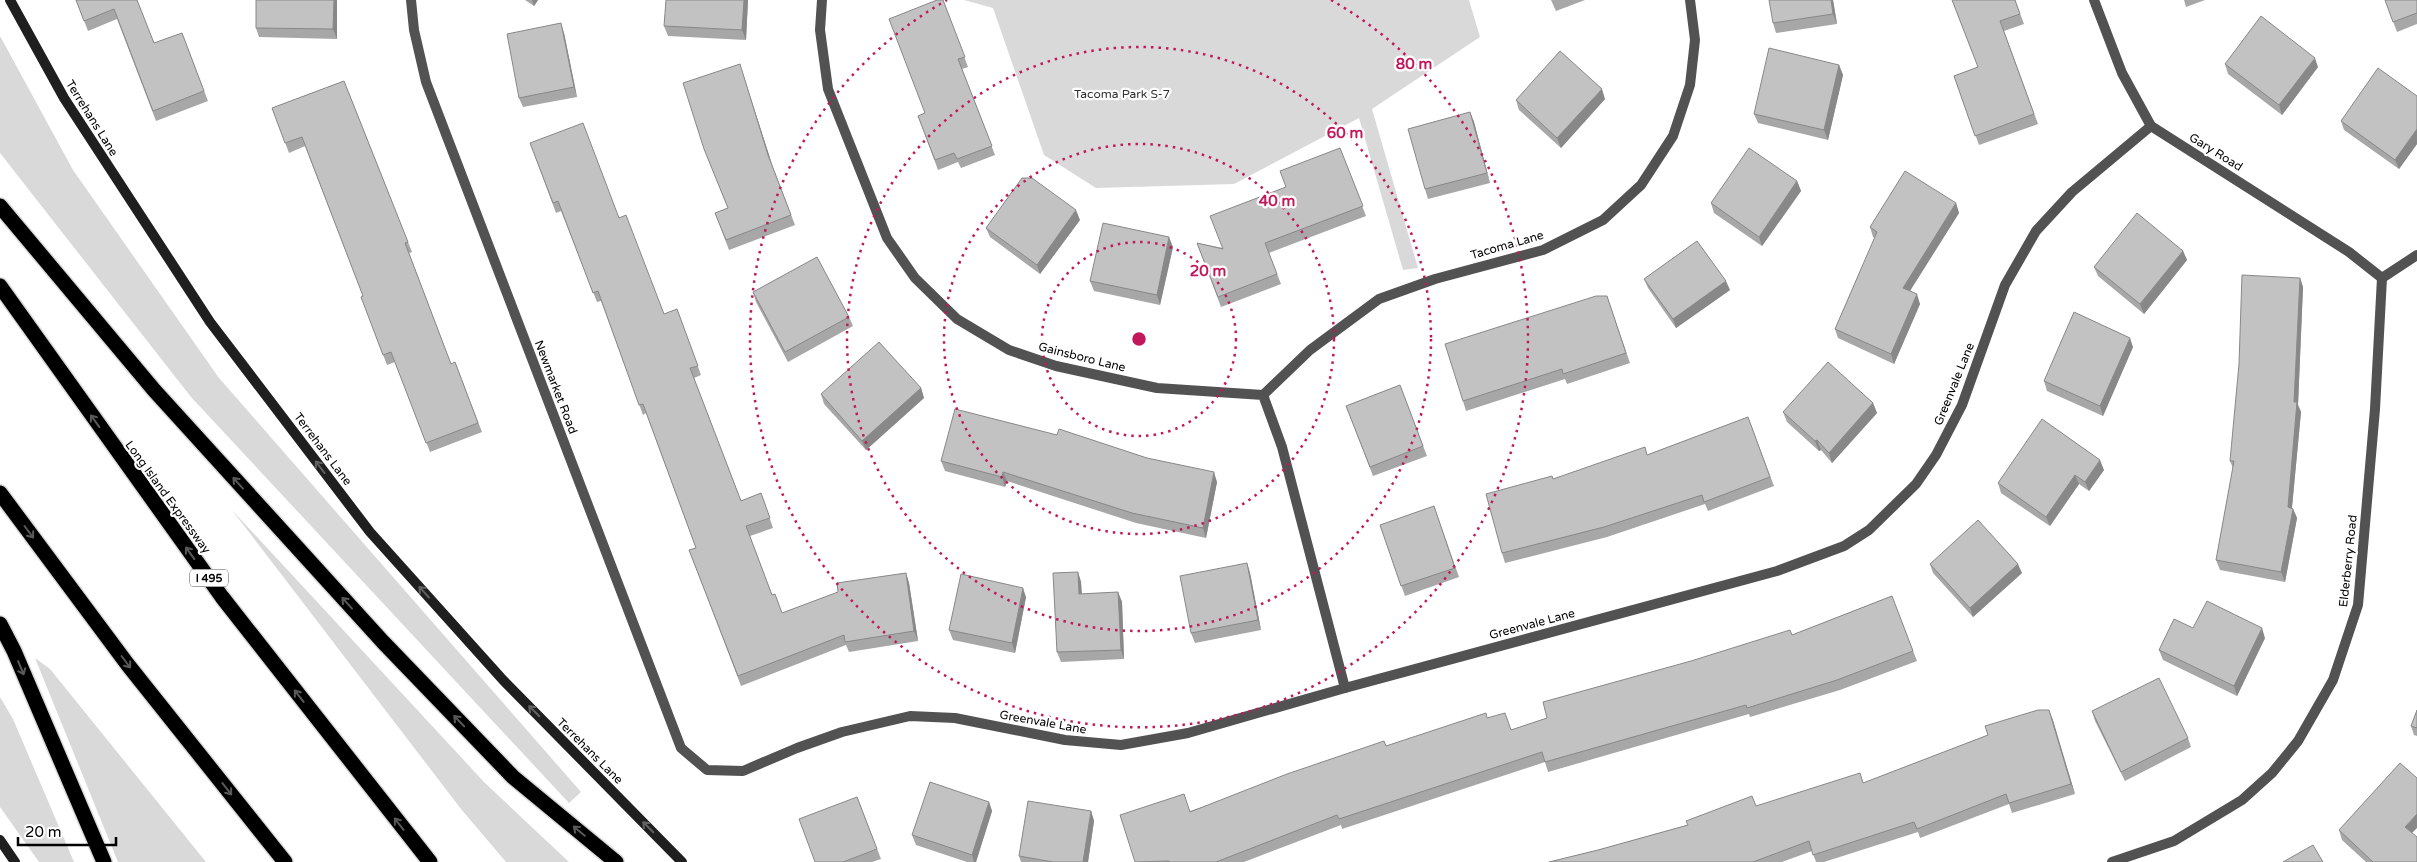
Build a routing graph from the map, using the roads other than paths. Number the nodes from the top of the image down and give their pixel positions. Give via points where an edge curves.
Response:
1 (10, 0) edge
2 (411, 0) edge
3 (822, 0) edge
4 (1690, 0) edge
5 (2094, 0) edge
6 (2151, 126) junction
7 (0, 206) edge
8 (2417, 256) edge
9 (2382, 278) junction
10 (0, 286) edge
11 (1263, 395) junction
12 (0, 493) edge
13 (0, 624) edge
14 (1345, 688) junction
15 (707, 770) joint
16 (0, 840) edge
17 (15, 862) edge
18 (104, 862) edge
19 (285, 862) edge
20 (430, 862) edge
21 (616, 862) edge
22 (682, 862) edge
23 (2112, 862) edge

22 -> 1 main road, Terrehans Lane via 503,680 370,532 210,322 64,98
2 - 15 street, Newmarket Road via 426,82 479,223 682,748
3 - 11 street, Gainsboro Lane via 820,30 828,89 887,238 915,278 957,319 1009,350 1056,366 1157,388
4 - 11 street, Tacoma Lane via 1696,40 1690,85 1673,136 1641,185 1603,220 1543,250 1435,278 1379,300 1310,350
5 - 6 street, Gary Road via 2122,73
6 - 9 street, Gary Road via 2349,252
6 - 14 street, Greenvale Lane via 2072,192 2036,231 2005,285 1962,405 1936,455 1916,484 1869,530 1844,546 1777,571
21 -> 7 highway via 514,776 382,642 154,390
8 - 9 street
9 - 23 street, Elderberry Road via 2375,408 2358,605 2334,680 2298,740 2272,772 2242,800 2174,841
20 -> 10 highway, Long Island Expressway / I 495 via 222,598
11 - 14 street via 1282,447
12 -> 19 highway via 128,665
13 -> 18 highway
14 - 15 street, Greenvale Lane via 1188,733 1121,745 1065,740 955,718 910,716 842,732 743,771
16 - 17 main road

